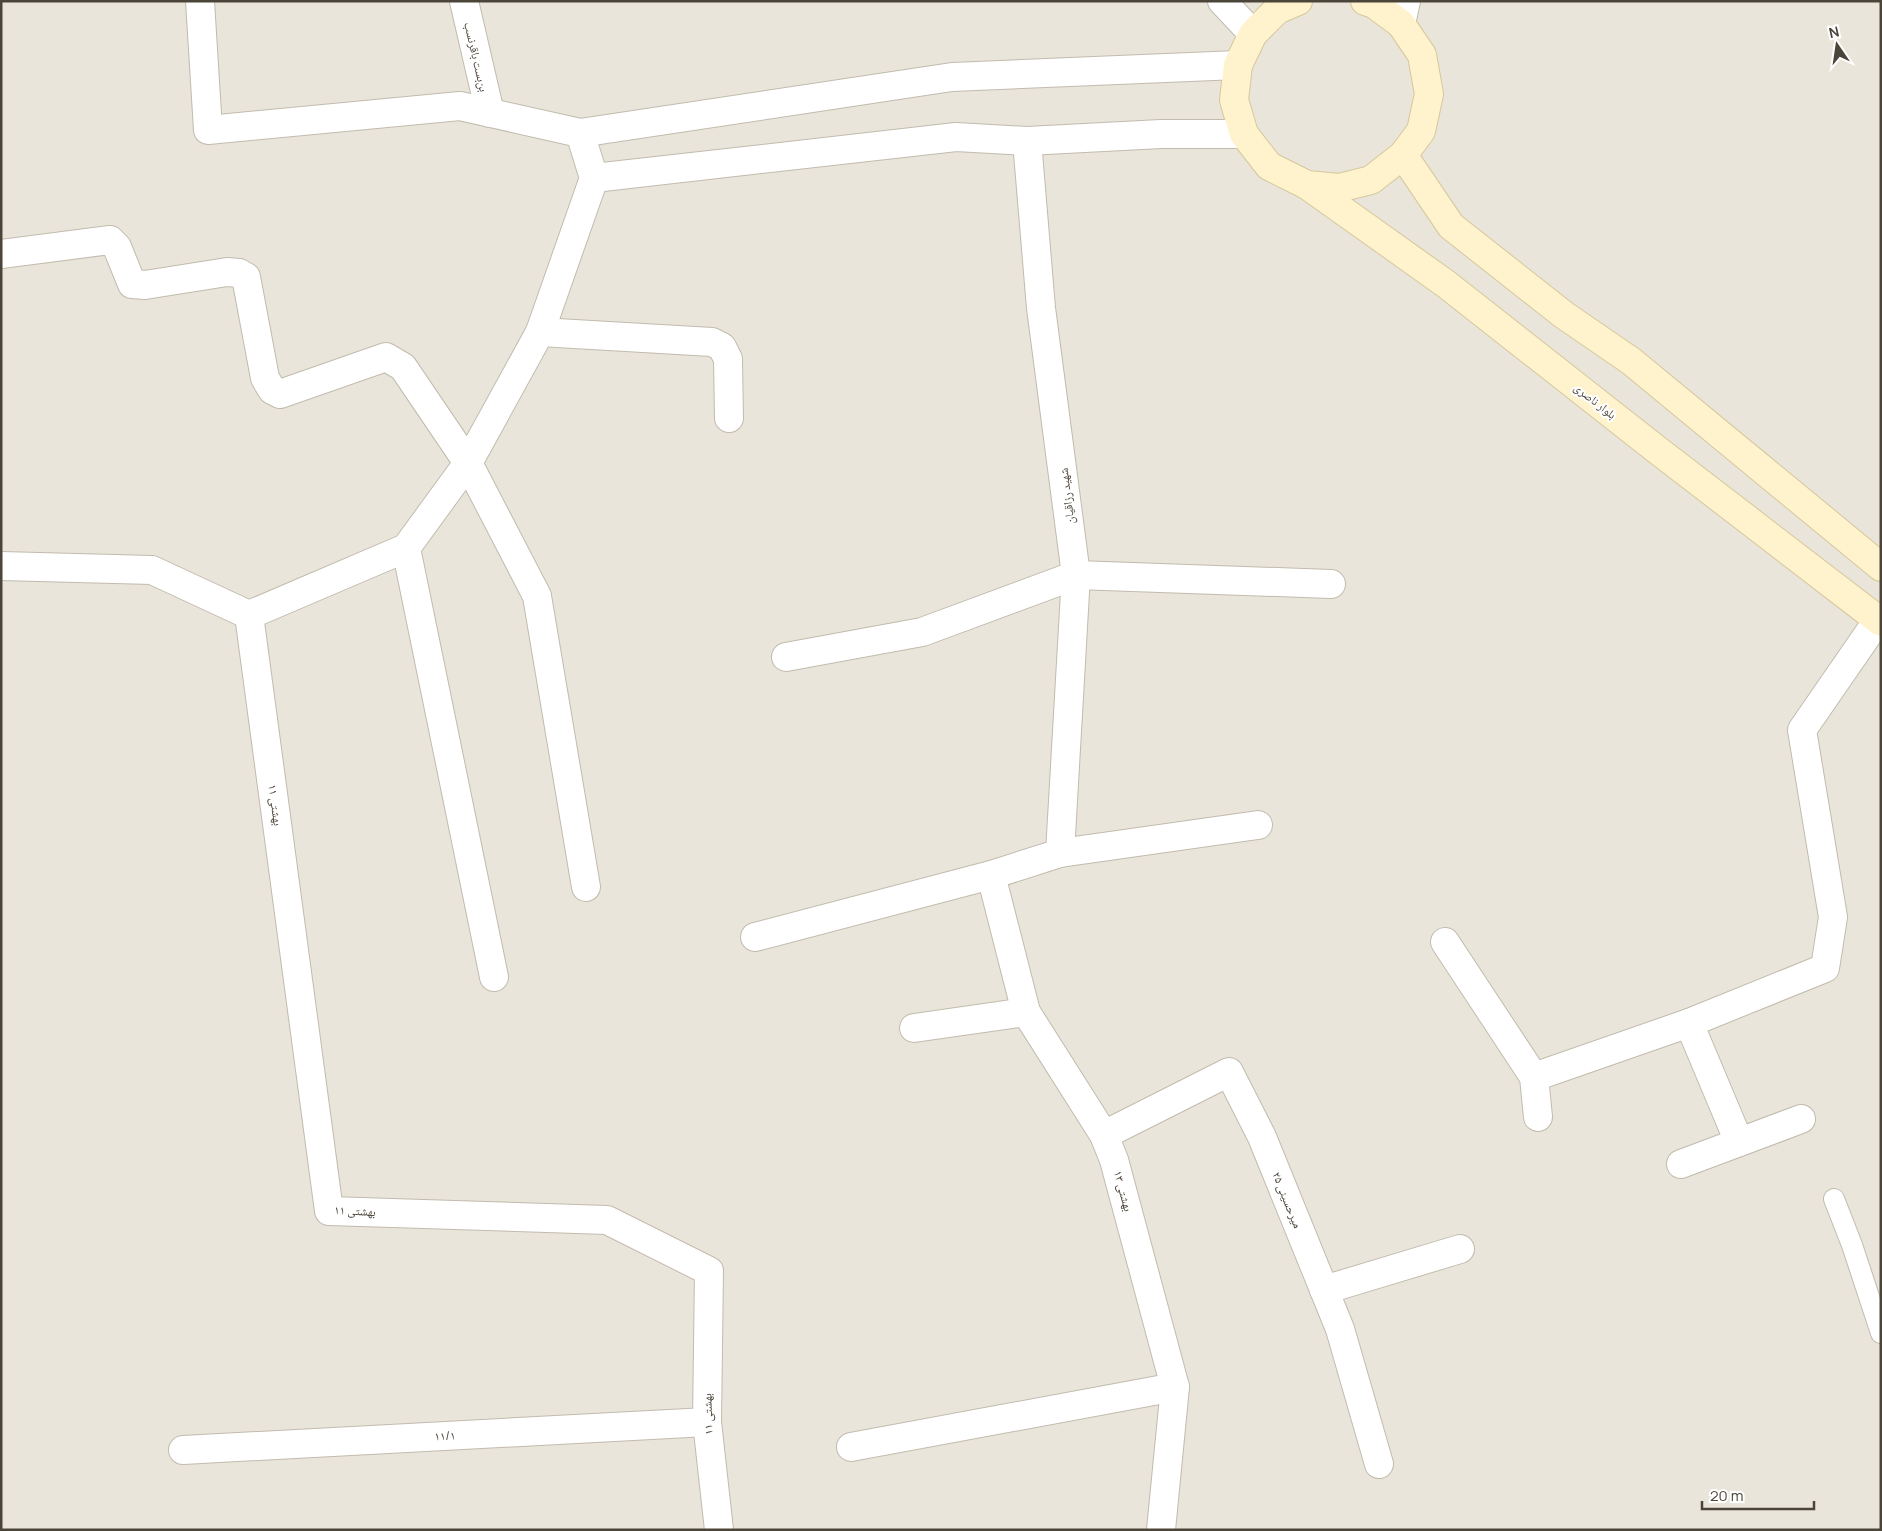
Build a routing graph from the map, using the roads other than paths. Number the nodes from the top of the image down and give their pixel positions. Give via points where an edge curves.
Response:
1 (200, 1) edge
2 (464, 1) edge
3 (1222, 1) edge
4 (1298, 1) edge
5 (1365, 1) edge
6 (1404, 12) edge
7 (1253, 34) junction
8 (1238, 65) junction
9 (490, 113) junction
10 (580, 134) junction
11 (1244, 134) junction
12 (1027, 142) junction
13 (1403, 155) junction
14 (594, 178) junction
15 (1307, 185) junction
16 (1, 254) edge
17 (540, 332) junction
18 (729, 418) dead end
19 (468, 463) junction
20 (406, 548) junction
21 (1, 566) edge
22 (1881, 567) edge
23 (1076, 575) junction
24 (1332, 584) dead end
25 (249, 615) junction
26 (1880, 620) edge
27 (786, 657) dead end
28 (1258, 825) dead end
29 (1060, 853) junction
30 (991, 875) junction
31 (586, 886) dead end
32 (755, 937) dead end
33 (1445, 942) dead end
34 (494, 977) dead end
35 (1026, 1012) junction
36 (1689, 1023) junction
37 (914, 1028) dead end
38 (1534, 1077) junction
39 (1538, 1117) dead end
40 (1801, 1119) dead end
41 (1104, 1135) junction
42 (1739, 1142) junction
43 (1681, 1164) dead end
44 (1834, 1199) dead end
45 (1460, 1249) dead end
46 (1324, 1290) junction
47 (1881, 1333) edge
48 (1175, 1387) junction
49 (707, 1422) junction
50 (851, 1447) dead end
51 (183, 1450) dead end
52 (1379, 1464) dead end
53 (719, 1530) edge
54 (1161, 1530) edge

1 - 9 street via 208,130 460,106
2 - 9 street, بن‌بست باقرنسب
3 - 7 street
4 - 7 main road via 1277,10
5 - 6 main road
6 - 13 main road via 1422,55 1429,94 1421,131
7 - 8 main road
8 - 10 street via 952,76
8 - 11 main road via 1234,100
9 - 10 street
10 - 14 street
11 - 12 street via 1161,134
11 - 15 main road via 1269,166
12 - 14 street via 956,137
12 - 23 street, شهید رزاقیان via 1042,308
13 - 15 main road via 1371,180 1339,188
13 - 22 main road via 1451,226 1564,315 1631,361
14 - 17 street
15 - 26 main road, بلوار ناصری via 1446,284
16 - 19 street via 110,240 117,247 132,284 239,273 246,278 265,378 272,390 280,394 386,357 403,367
17 - 18 street via 712,342 722,348 728,360
17 - 19 street
19 - 20 street
19 - 31 street via 537,596
20 - 25 street
20 - 34 street
21 - 25 street via 152,570
23 - 24 street
23 - 27 street via 922,632
23 - 29 street, شهید رزاقیان
25 - 49 street, بهشتی ۱۱ via 329,1211 607,1220 709,1271
26 - 36 street via 1802,730 1833,917 1825,968
28 - 29 street
29 - 30 street
30 - 32 street
30 - 35 street, بهشتی ۱۳
33 - 38 street
35 - 37 street
35 - 41 street, بهشتی ۱۳
36 - 38 street
36 - 42 street
38 - 39 street
40 - 42 street
41 - 46 street, میرحسینی ۲۵ via 1228,1072 1262,1137
41 - 48 street, بهشتی ۱۳ via 1114,1160
42 - 43 street
44 - 47 lane
45 - 46 street
46 - 52 street, میرحسینی ۲۵ via 1340,1329
48 - 50 street
48 - 54 street, بهشتی ۱۳
49 - 51 street, ۱۱/۱
49 - 53 street, بهشتی ۱۱

